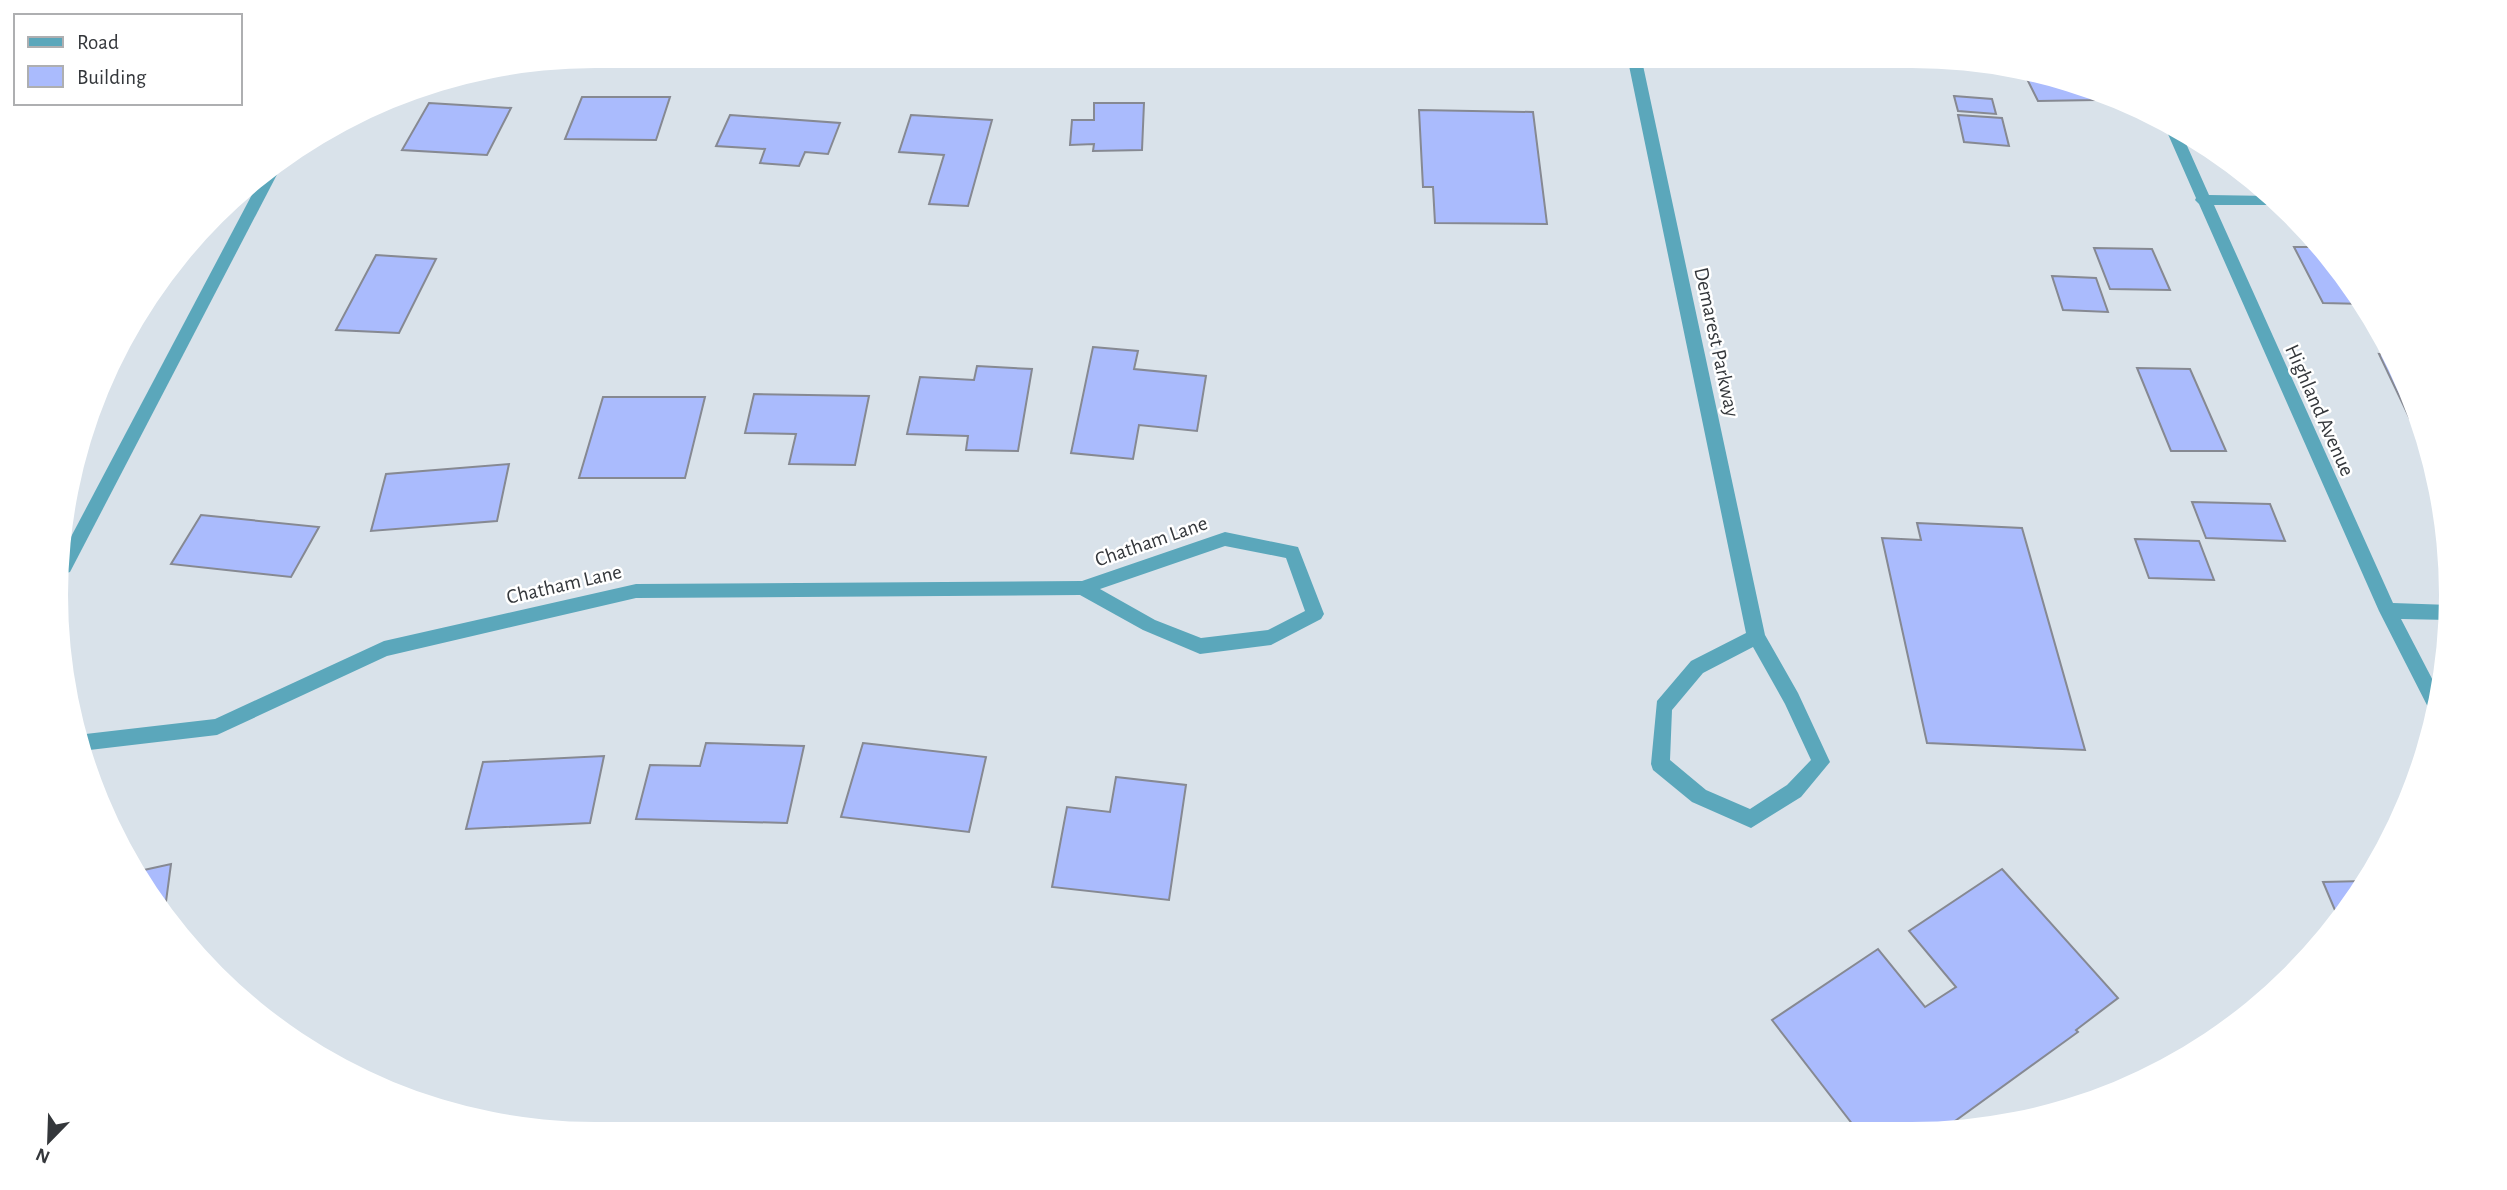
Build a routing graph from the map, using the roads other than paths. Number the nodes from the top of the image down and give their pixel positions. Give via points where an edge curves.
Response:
1 (1637, 68) edge
2 (2177, 140) edge
3 (264, 185) edge
4 (2202, 200) junction
5 (2261, 201) edge
6 (70, 556) edge
7 (1082, 588) junction
8 (2388, 611) junction
9 (2439, 612) edge
10 (1756, 637) junction
11 (2430, 693) edge
12 (89, 742) edge

1 - 10 street, Demarest Parkway
2 - 4 street, Highland Avenue
3 - 6 street
4 - 5 street
4 - 8 street, Highland Avenue
7 - 7 street, Chatham Lane via 1149,625 1200,646 1271,637 1315,614 1292,552 1225,540
7 - 12 street, Chatham Lane via 636,591 384,649 217,727
8 - 9 street
8 - 11 street, Highland Avenue
10 - 10 street, Demarest Parkway via 1821,762 1794,791 1751,819 1699,796 1660,764 1663,707 1697,667

